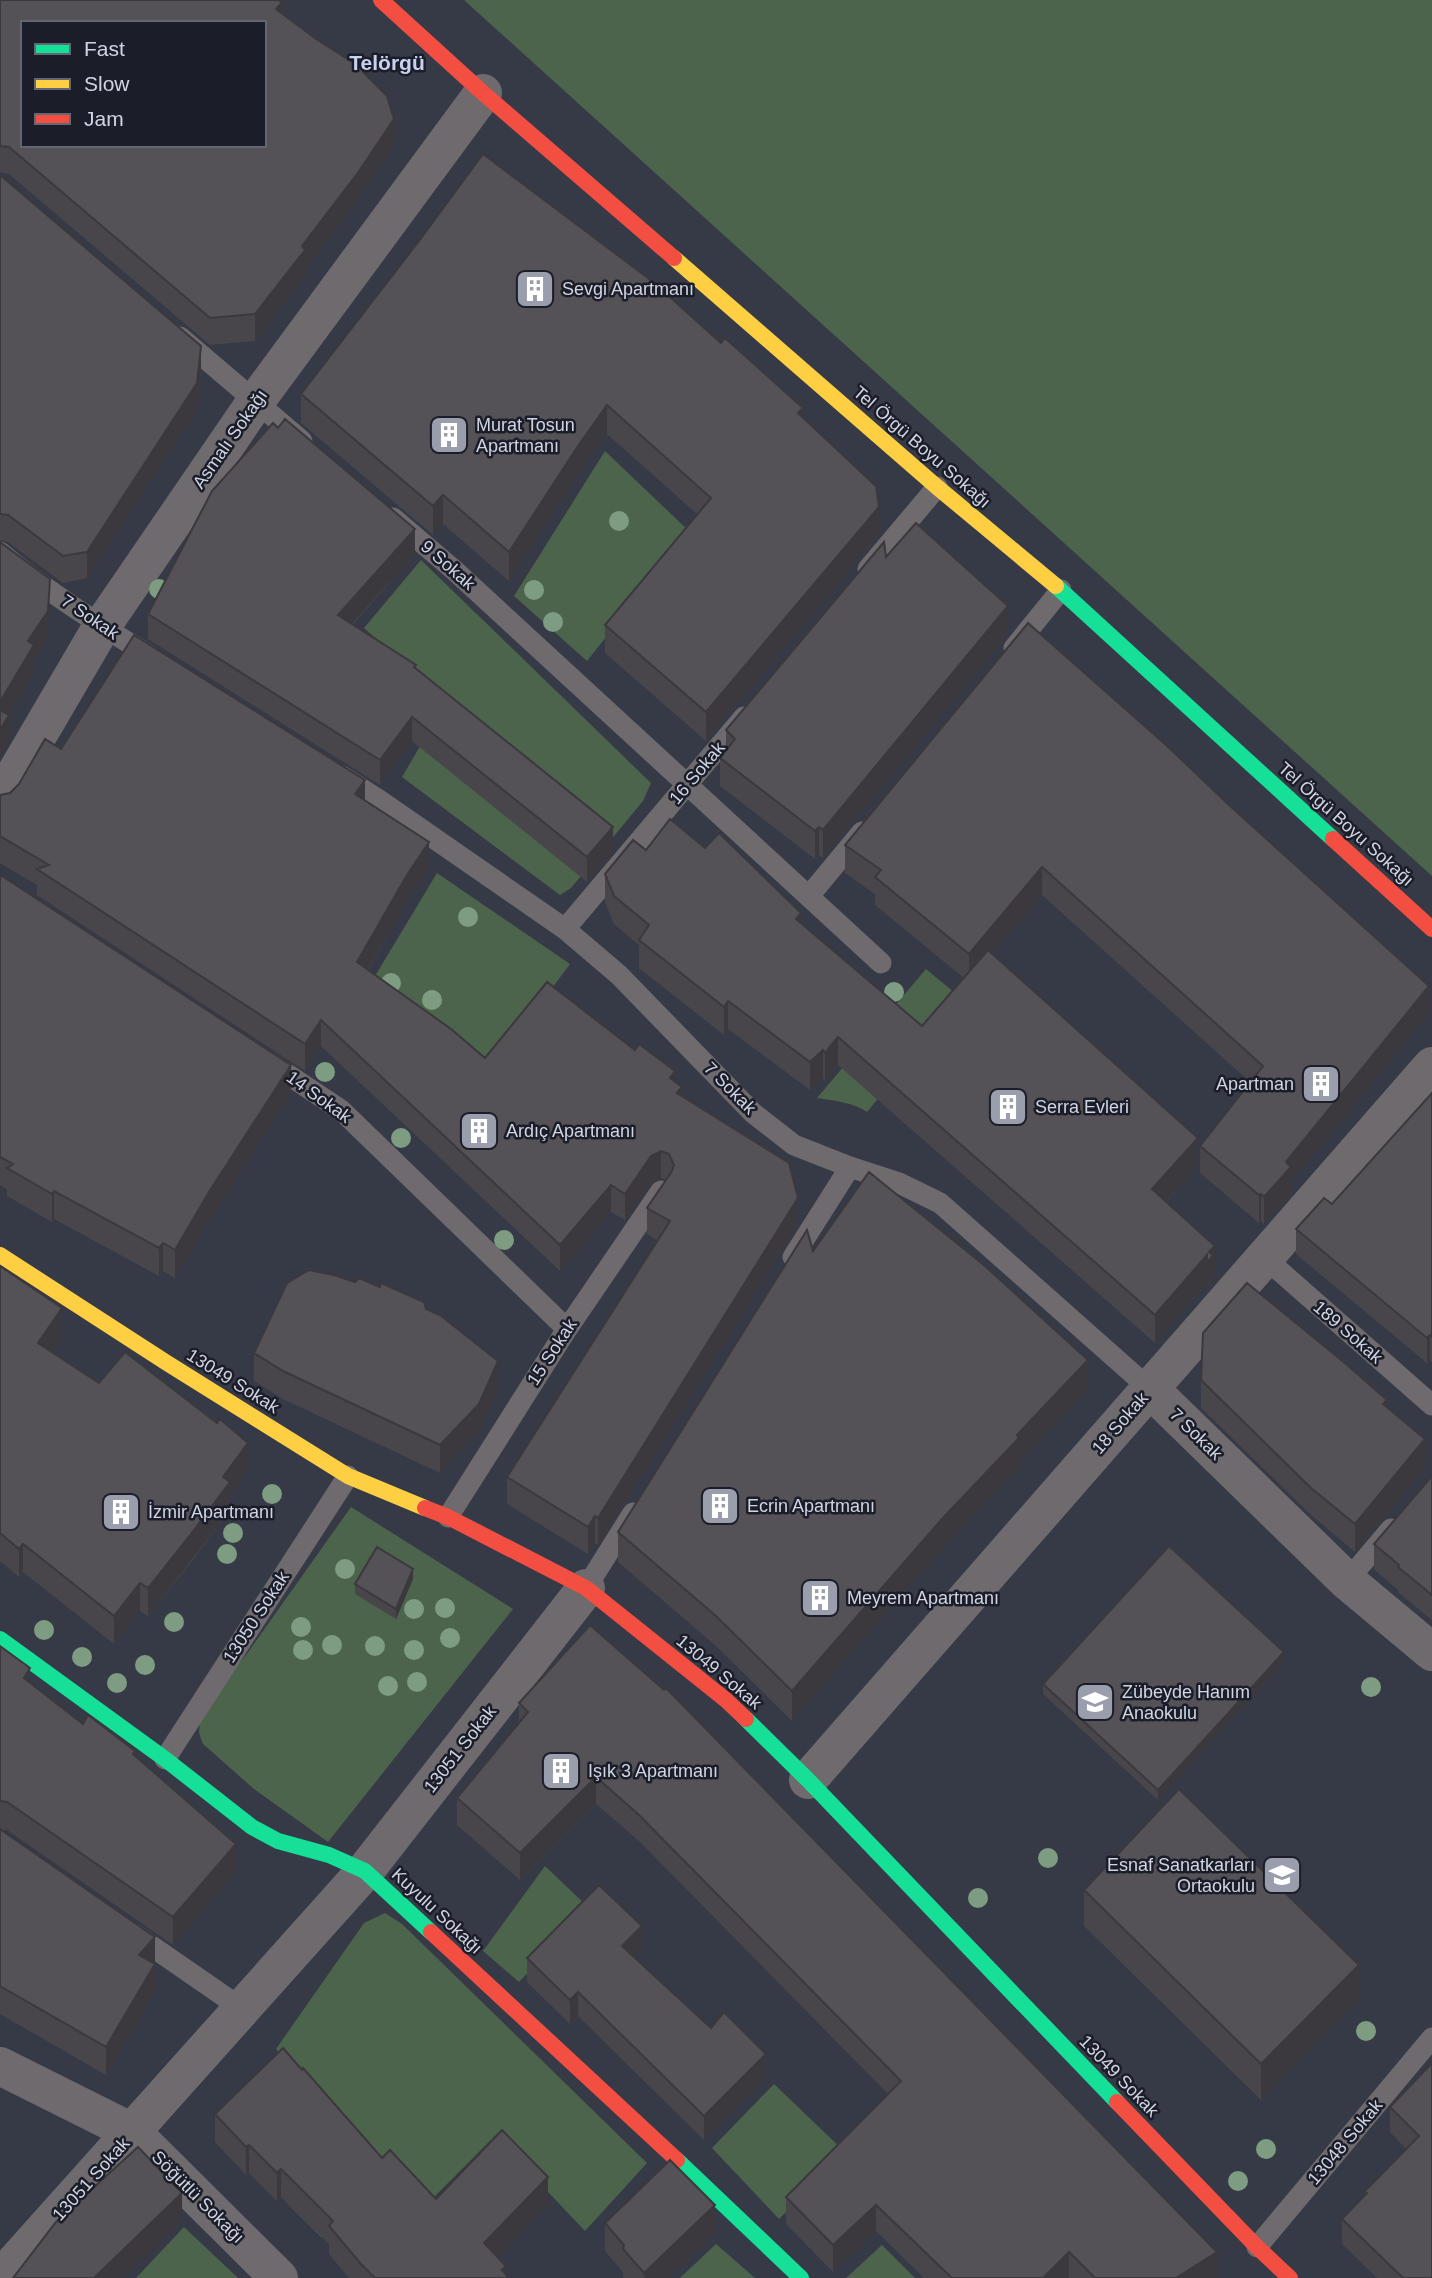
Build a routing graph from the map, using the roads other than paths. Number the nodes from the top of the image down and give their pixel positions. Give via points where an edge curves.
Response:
1 (381, 0) edge
2 (483, 93) junction
3 (160, 319) edge
4 (256, 401) junction
5 (318, 454) edge
6 (937, 487) junction
7 (381, 508) edge
8 (0, 552) edge
9 (857, 583) edge
10 (1061, 590) junction
11 (102, 626) junction
12 (1000, 664) edge
13 (171, 669) edge
14 (759, 699) edge
15 (319, 762) edge
16 (688, 784) junction
17 (0, 800) edge
18 (878, 812) edge
19 (809, 896) junction
20 (565, 929) junction
21 (1432, 929) edge
22 (881, 963) dead end
23 (251, 1051) edge
24 (1432, 1066) edge
25 (850, 1167) junction
26 (661, 1191) edge
27 (0, 1255) edge
28 (1265, 1258) junction
29 (783, 1272) edge
30 (566, 1329) junction
31 (1150, 1389) junction
32 (1432, 1405) edge
33 (348, 1476) junction
34 (645, 1495) edge
35 (1407, 1511) edge
36 (448, 1517) junction
37 (1348, 1581) junction
38 (586, 1588) junction
39 (0, 1639) edge
40 (1432, 1652) edge
41 (165, 1759) junction
42 (808, 1780) junction
43 (365, 1871) junction
44 (115, 1921) edge
45 (241, 2008) junction
46 (1432, 2038) edge
47 (0, 2066) edge
48 (132, 2132) junction
49 (1257, 2247) junction
50 (1, 2278) edge
51 (279, 2278) edge
52 (801, 2278) edge
53 (1290, 2278) edge

1 - 2 street, Tel Örgü Boyu Sokağı
2 - 4 street, Asmalı Sokağı
2 - 6 street, Tel Örgü Boyu Sokağı
3 - 4 lane
4 - 5 lane
4 - 11 street, Asmalı Sokağı
6 - 9 lane
6 - 10 street, Tel Örgü Boyu Sokağı
7 - 16 lane, 9 Sokak
8 - 11 lane, 7 Sokak
10 - 12 lane
10 - 21 street, Tel Örgü Boyu Sokağı
11 - 13 lane, 7 Sokak
11 - 17 street, Asmalı Sokağı
14 - 16 lane, 16 Sokak
15 - 20 lane, 7 Sokak
16 - 19 lane, 9 Sokak
16 - 20 lane, 16 Sokak
18 - 19 lane
19 - 22 lane, 9 Sokak
20 - 25 lane, 7 Sokak via 619,975 753,1113 794,1145
23 - 30 lane, 14 Sokak via 341,1110
24 - 28 street, 18 Sokak
25 - 29 lane
25 - 31 lane, 7 Sokak via 940,1203
26 - 30 lane, 15 Sokak
27 - 33 street, 13049 Sokak
28 - 31 street, 18 Sokak
28 - 32 lane, 189 Sokak
30 - 36 lane, 15 Sokak
31 - 37 street, 7 Sokak
31 - 42 street, 18 Sokak
33 - 36 street, 13049 Sokak
33 - 41 lane, 13050 Sokak
34 - 38 lane, 13051 Sokak
35 - 37 lane
36 - 38 street, 13049 Sokak
37 - 40 street, 7 Sokak
38 - 42 street, 13049 Sokak via 726,1700
38 - 43 street, 13051 Sokak
39 - 41 street, Kuyulu Sokağı
41 - 43 street, Kuyulu Sokağı via 261,1832
42 - 49 street, 13049 Sokak
43 - 45 street, 13051 Sokak
43 - 52 street, Kuyulu Sokağı
44 - 45 lane
45 - 48 street, 13051 Sokak
46 - 49 lane, 13048 Sokak
47 - 48 street, Söğütlü Sokağı
48 - 50 street, 13051 Sokak
48 - 51 street, Söğütlü Sokağı
49 - 53 street, 13049 Sokak

